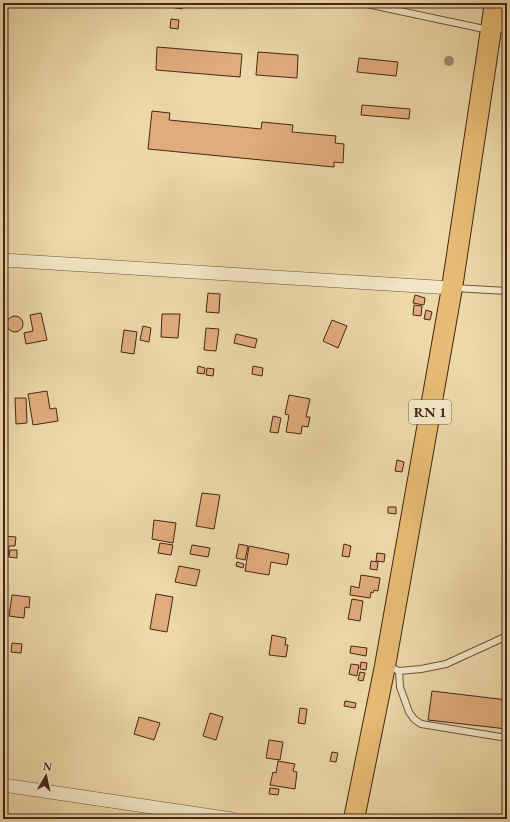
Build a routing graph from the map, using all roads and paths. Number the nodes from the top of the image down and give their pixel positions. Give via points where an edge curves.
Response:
1 (362, 3) edge
2 (496, 21) edge
3 (3, 260) edge
4 (452, 288) junction
5 (507, 291) edge
6 (507, 636) edge
7 (392, 668) junction
8 (507, 738) edge
9 (3, 785) edge
10 (232, 819) edge
11 (354, 819) edge

1 - 2 lane
2 - 4 main road, RN 1
3 - 4 street
4 - 5 lane
4 - 7 main road, RN 1
6 - 7 lane via 446,664 421,669
7 - 8 lane via 409,712 421,724
7 - 11 main road, RN 1
9 - 10 street

